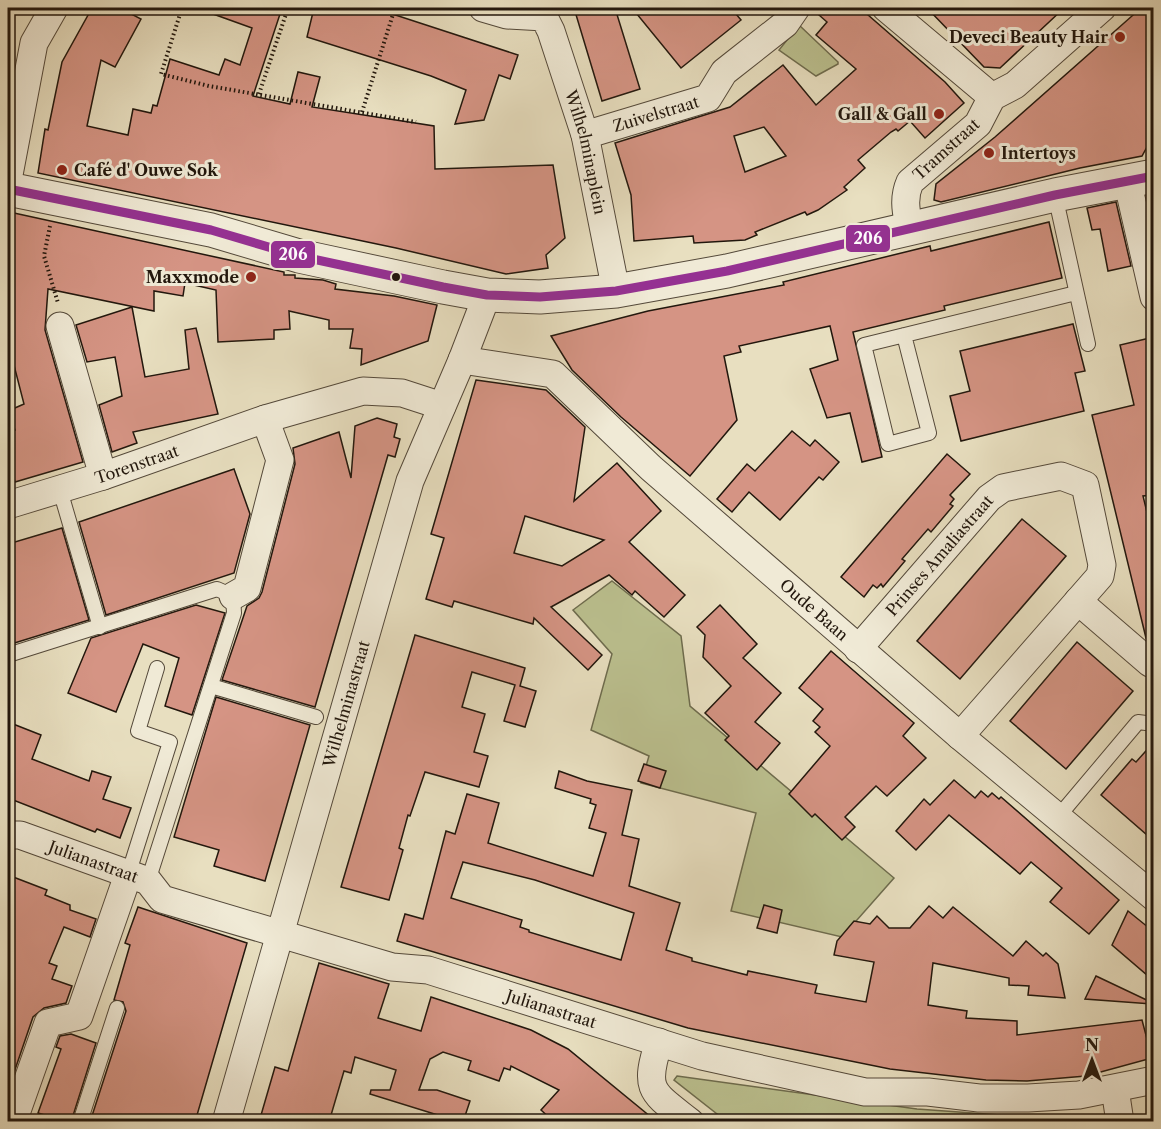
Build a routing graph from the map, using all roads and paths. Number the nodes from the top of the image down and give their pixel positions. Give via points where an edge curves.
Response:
1 (54, 8) edge
2 (182, 8) edge
3 (288, 8) edge
4 (395, 8) edge
5 (483, 8) edge
6 (796, 8) edge
7 (886, 8) edge
8 (1095, 10) edge
9 (545, 12) edge
10 (259, 94) junction
11 (992, 97) junction
12 (362, 112) junction
13 (416, 122) dead end
14 (585, 135) junction
15 (1140, 178) edge
16 (8, 180) edge
17 (8, 189) edge
18 (1055, 195) junction
19 (54, 198) junction
20 (909, 228) junction
21 (616, 291) junction
22 (1076, 293) junction
23 (487, 295) junction
24 (1154, 297) edge
25 (60, 326) joint
26 (904, 335) junction
27 (1088, 344) dead end
28 (462, 360) junction
29 (442, 406) junction
30 (265, 419) junction
31 (103, 476) junction
32 (60, 490) junction
33 (8, 505) edge
34 (233, 596) junction
35 (1078, 601) junction
36 (100, 627) junction
37 (858, 649) junction
38 (8, 655) edge
39 (1154, 662) edge
40 (157, 668) dead end
41 (211, 686) junction
42 (316, 717) dead end
43 (1154, 724) edge
44 (960, 736) junction
45 (1058, 817) junction
46 (8, 835) edge
47 (138, 878) junction
48 (1153, 894) edge
49 (280, 934) junction
50 (117, 1008) dead end
51 (659, 1042) junction
52 (1154, 1080) edge
53 (1115, 1089) junction
54 (14, 1122) edge
55 (80, 1122) edge
56 (226, 1122) edge
57 (690, 1122) edge
58 (1120, 1122) edge

1 - 16 street via 34,43
2 - 10 path via 161,74
3 - 10 path
4 - 12 path
5 - 9 street, Wilhelminaplein via 507,15
6 - 14 street, Zuivelstraat via 785,24 724,72 708,98
7 - 11 street
8 - 11 street via 1015,85
9 - 14 street, Wilhelminaplein
10 - 12 path
11 - 20 street, Tramstraat via 978,124 909,182 905,206
12 - 13 path
14 - 21 street, Wilhelminaplein
15 - 18 street
15 - 24 street
17 - 19 street
18 - 20 street
18 - 22 lane
19 - 23 street via 211,230 299,256
19 - 25 path via 44,256 63,319
20 - 21 street via 727,271
21 - 23 street via 540,297
22 - 26 lane
22 - 27 lane
23 - 28 street, Wilhelminastraat
25 - 31 street
26 - 26 lane via 929,433 888,444 864,345
28 - 29 street, Wilhelminastraat
28 - 37 street, Oude Baan via 553,374 643,461
29 - 30 street, Torenstraat via 402,393 363,391
29 - 49 street, Wilhelminastraat via 410,481
30 - 31 street, Torenstraat
30 - 34 street via 280,460 247,588
31 - 32 street, Torenstraat
32 - 33 street, Torenstraat
32 - 36 lane
34 - 36 lane via 218,589
34 - 41 lane via 234,613
35 - 37 street, Prinses Amaliastraat via 1100,576 1102,565 1085,485 1061,476 1003,488 989,498
35 - 39 street via 1150,663
35 - 44 street, Prinses Amaliastraat
36 - 38 lane
37 - 44 street, Oude Baan
40 - 47 lane via 138,731 170,742
41 - 42 lane
41 - 47 lane
43 - 45 lane via 1138,722
44 - 45 street, Oude Baan
45 - 48 street, Oude Baan
46 - 47 street, Julianastraat via 20,835
47 - 49 street, Julianastraat via 162,899
47 - 54 street via 79,1016 48,1023
49 - 51 street, Julianastraat via 392,967 428,970
49 - 56 street, Wilhelminastraat
50 - 55 lane
51 - 53 street, Julianastraat via 702,1056 865,1092 1028,1098
51 - 57 street via 650,1080 656,1094
52 - 53 street, Julianastraat
53 - 58 street

